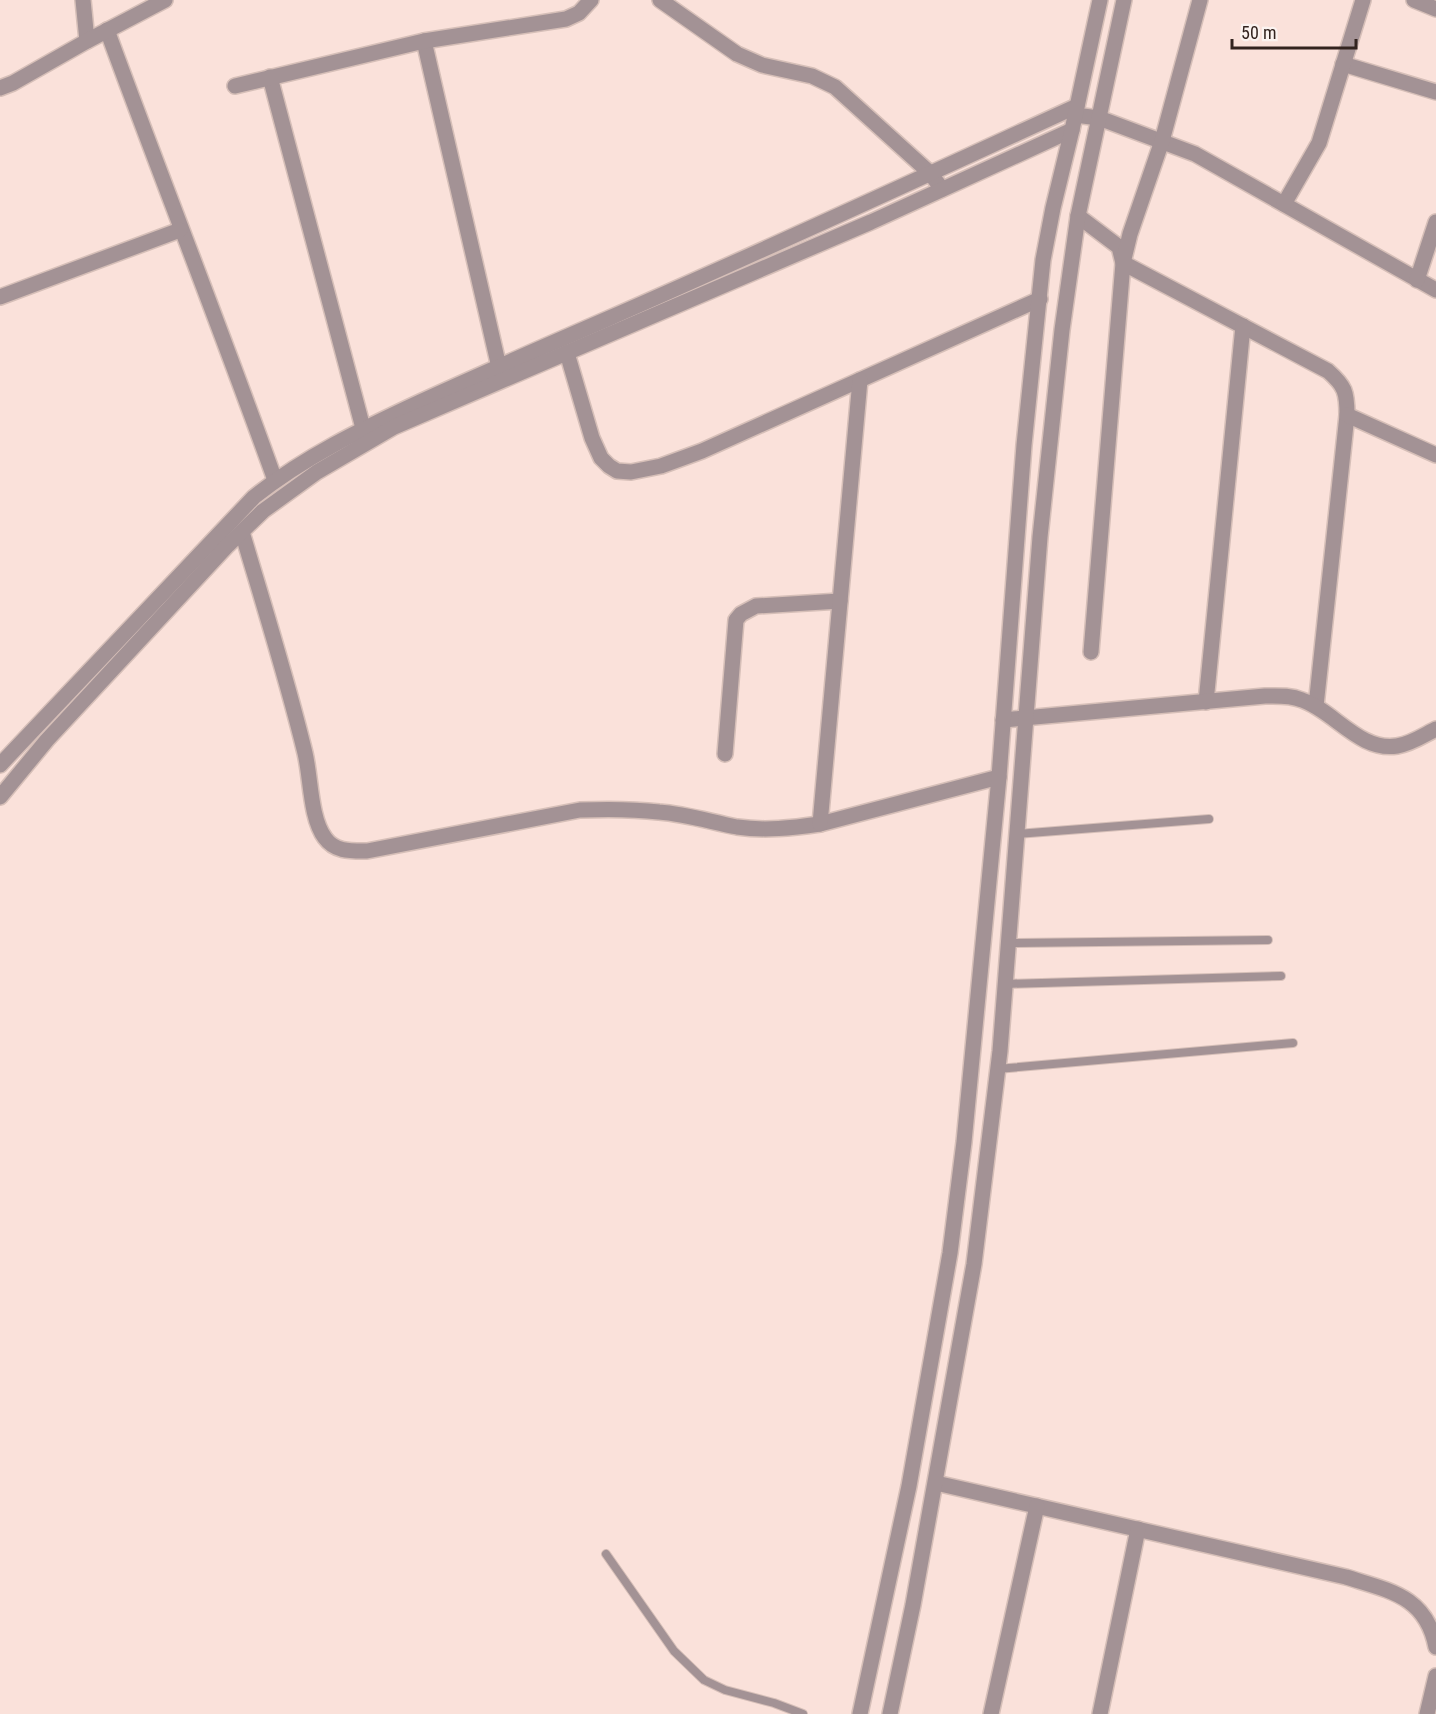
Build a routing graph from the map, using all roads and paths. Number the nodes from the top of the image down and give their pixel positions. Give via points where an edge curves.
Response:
1 (83, 0) edge
2 (165, 0) edge
3 (591, 0) edge
4 (1100, 0) edge
5 (1124, 0) edge
6 (1200, 0) edge
7 (1363, 0) edge
8 (1414, 0) edge
9 (669, 3) edge
10 (1436, 9) edge
11 (107, 30) junction
12 (87, 40) junction
13 (424, 41) junction
14 (1343, 64) junction
15 (270, 77) junction
16 (235, 86) dead end
17 (0, 88) edge
18 (1436, 92) edge
19 (1075, 117) junction
20 (1099, 118) junction
21 (1162, 141) junction
22 (930, 173) junction
23 (942, 189) junction
24 (1284, 204) junction
25 (1078, 216) junction
26 (1436, 222) edge
27 (180, 230) junction
28 (1123, 262) junction
29 (1417, 280) junction
30 (1436, 290) edge
31 (0, 297) edge
32 (1040, 299) junction
33 (1243, 326) junction
34 (567, 353) junction
35 (499, 367) junction
36 (860, 380) junction
37 (1347, 415) junction
38 (363, 428) junction
39 (1436, 455) edge
40 (275, 480) junction
41 (242, 532) junction
42 (840, 601) junction
43 (1091, 652) dead end
44 (1206, 702) junction
45 (1316, 706) junction
46 (1025, 718) junction
47 (1003, 720) junction
48 (1436, 729) edge
49 (725, 754) dead end
50 (0, 765) edge
51 (999, 777) junction
52 (0, 797) edge
53 (1209, 819) dead end
54 (820, 824) junction
55 (1017, 834) junction
56 (1268, 940) dead end
57 (1008, 943) junction
58 (1281, 975) dead end
59 (1005, 984) junction
60 (1293, 1043) dead end
61 (998, 1069) junction
62 (936, 1483) junction
63 (1037, 1506) junction
64 (1138, 1529) junction
65 (606, 1554) dead end
66 (1436, 1647) edge
67 (1436, 1676) edge
68 (802, 1714) edge
69 (860, 1714) edge
70 (890, 1714) edge
71 (991, 1714) edge
72 (1100, 1714) edge
73 (1427, 1714) edge

1 - 12 street
2 - 11 street
3 - 13 street via 579,13 566,19
4 - 19 street
5 - 20 street
6 - 21 street
7 - 14 street
8 - 10 street
9 - 22 street via 737,54 836,87
11 - 12 street
11 - 27 street
12 - 17 street
13 - 15 street
13 - 35 street
14 - 18 street
14 - 24 street via 1319,143
15 - 16 street
15 - 38 street
19 - 20 street
19 - 22 street
19 - 23 street
19 - 32 street via 1053,208
20 - 21 street
20 - 25 street
21 - 24 street via 1195,154
21 - 28 street
22 - 23 street
22 - 35 street
23 - 34 street
24 - 29 street
25 - 28 street via 1119,247
25 - 46 street via 1041,525
26 - 29 street
27 - 31 street
27 - 40 street via 233,361
28 - 33 street
28 - 43 street
29 - 30 street
32 - 36 street
32 - 47 street via 1024,445
33 - 37 street via 1328,371 1342,383 1347,395
33 - 44 street
34 - 36 street via 592,438 601,458 617,471 661,466 702,451
34 - 41 street via 394,427 317,472 263,511
35 - 38 street
36 - 42 street
37 - 39 street
37 - 45 street
38 - 40 street
40 - 50 street via 245,506
41 - 52 street via 47,740
41 - 54 street via 295,711 318,824 334,847 367,851 580,810 659,812 769,829
42 - 49 street via 756,606 736,620
42 - 54 street
44 - 45 street via 1288,696
44 - 46 street
45 - 48 street via 1380,746 1397,746
46 - 47 street
46 - 55 street
47 - 51 street
51 - 54 street
51 - 69 street via 950,1253 909,1486
53 - 55 lane
55 - 57 street
56 - 57 lane
57 - 59 street
58 - 59 lane
59 - 61 street
60 - 61 lane
61 - 62 street via 974,1264
62 - 63 street
62 - 70 street
63 - 64 street
63 - 71 street
64 - 66 street via 1346,1577 1401,1595 1421,1610 1433,1631
64 - 72 street
65 - 68 lane via 674,1651 704,1680
67 - 73 street

